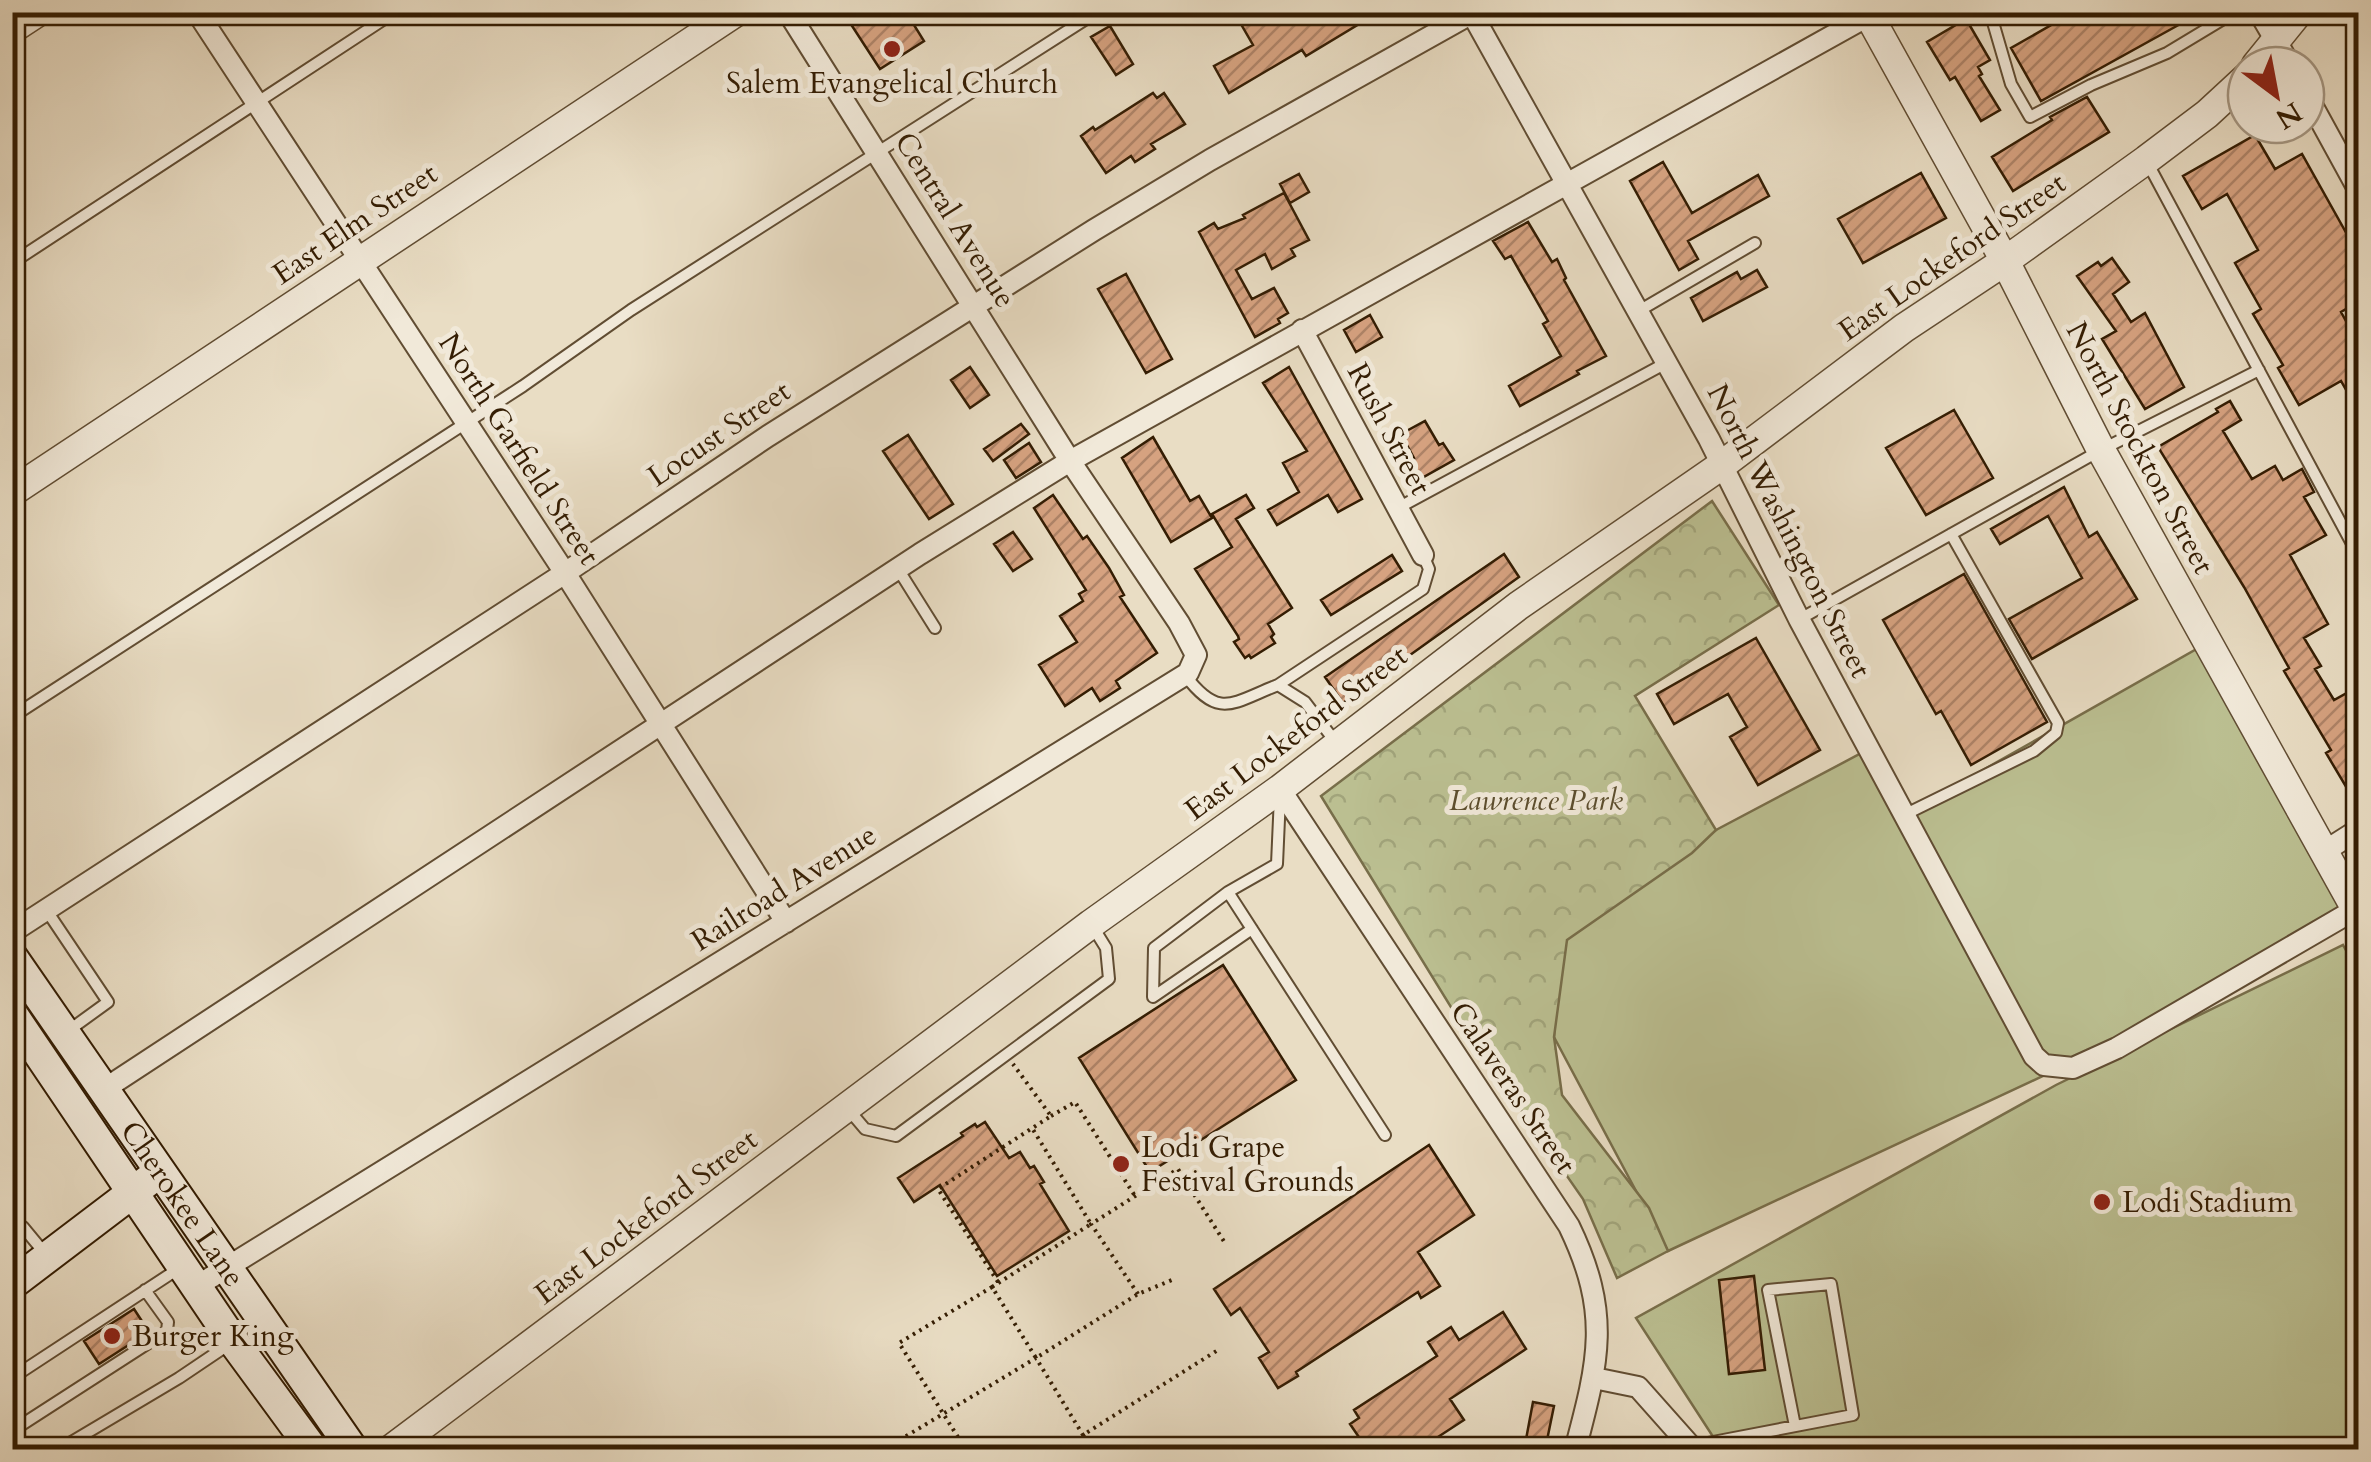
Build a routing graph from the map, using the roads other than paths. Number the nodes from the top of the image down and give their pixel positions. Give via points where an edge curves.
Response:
1 (38, 12) edge
2 (197, 12) edge
3 (395, 12) edge
4 (736, 12) edge
5 (788, 12) edge
6 (1097, 12) edge
7 (1990, 12) edge
8 (2235, 12) edge
9 (2260, 12) edge
10 (2299, 12) edge
11 (1472, 13) edge
12 (1870, 14) edge
13 (12, 29) edge
14 (2276, 40) junction
15 (2272, 45) edge
16 (2279, 45) edge
17 (2226, 97) edge
18 (257, 103) junction
19 (2326, 130) edge
20 (876, 151) junction
21 (2146, 160) junction
22 (1566, 186) junction
23 (2358, 188) edge
24 (1755, 243) dead end
25 (359, 261) junction
26 (2004, 261) junction
27 (12, 263) edge
28 (973, 306) junction
29 (1637, 312) junction
30 (1302, 330) junction
31 (1666, 362) junction
32 (2259, 370) junction
33 (465, 422) junction
34 (2101, 450) junction
35 (1070, 461) junction
36 (1722, 465) junction
37 (12, 492) edge
38 (1398, 508) junction
39 (1951, 534) junction
40 (2358, 554) edge
41 (1423, 555) joint
42 (898, 569) junction
43 (565, 573) junction
44 (1799, 619) junction
45 (935, 628) dead end
46 (1184, 676) junction
47 (1278, 685) junction
48 (12, 718) edge
49 (661, 725) junction
50 (1338, 745) junction
51 (1280, 789) junction
52 (1904, 814) junction
53 (2358, 830) edge
54 (2324, 851) junction
55 (1228, 892) junction
56 (47, 911) junction
57 (2357, 911) edge
58 (786, 922) junction
59 (1091, 924) junction
60 (1252, 929) junction
61 (12, 932) edge
62 (12, 957) edge
63 (12, 1014) edge
64 (65, 1034) junction
65 (103, 1090) junction
66 (848, 1108) junction
67 (1385, 1136) dead end
68 (160, 1172) junction
69 (134, 1192) junction
70 (12, 1224) edge
71 (48, 1256) junction
72 (226, 1266) junction
73 (190, 1276) junction
74 (12, 1284) edge
75 (145, 1290) junction
76 (234, 1341) junction
77 (12, 1378) edge
78 (1594, 1378) junction
79 (1796, 1426) junction
80 (12, 1431) edge
81 (1693, 1448) edge
82 (58, 1450) edge
83 (314, 1450) edge
84 (353, 1450) edge
85 (390, 1450) edge
86 (1575, 1450) edge

1 - 13 street
2 - 18 street, North Garfield Street
3 - 18 lane
4 - 25 street, East Elm Street
5 - 20 street, Central Avenue
6 - 20 lane
7 - 8 lane via 2011,84 2030,116 2167,54
9 - 14 street
10 - 14 street
11 - 22 street, North Washington Street
11 - 28 street, Locust Street via 1210,160
12 - 22 street
12 - 26 street, North Stockton Street
14 - 15 street
14 - 16 street
17 - 21 street, East Lockeford Street
18 - 25 street, North Garfield Street
18 - 27 lane
19 - 23 street
20 - 28 street, Central Avenue
20 - 33 lane
21 - 26 street, East Lockeford Street
21 - 32 lane
22 - 29 street, North Washington Street
22 - 30 street
24 - 29 lane
25 - 33 street, North Garfield Street
25 - 37 street, East Elm Street
26 - 34 street, North Stockton Street
26 - 36 street, East Lockeford Street
28 - 35 street, Central Avenue
28 - 43 street, Locust Street
29 - 31 street, North Washington Street
30 - 35 street
30 - 38 street, Rush Street
31 - 36 street, North Washington Street
31 - 38 lane
32 - 34 lane
32 - 40 lane
33 - 43 street, North Garfield Street
33 - 48 lane
34 - 39 lane
34 - 54 street, North Stockton Street
35 - 42 street
35 - 46 street via 1196,655
36 - 44 street, North Washington Street
36 - 50 street, East Lockeford Street via 1518,606
38 - 41 street, Rush Street
39 - 44 lane
39 - 52 lane via 2058,723 2056,734 2034,751
41 - 47 lane via 1429,570 1422,589
42 - 45 lane
42 - 49 street
43 - 49 street, North Garfield Street
43 - 56 street, Locust Street
44 - 52 street, North Washington Street
46 - 47 lane via 1216,705
46 - 58 street, Railroad Avenue
47 - 50 lane via 1305,702
49 - 58 street, North Garfield Street
49 - 65 street
50 - 51 street, East Lockeford Street
51 - 55 lane via 1277,864
51 - 59 street, East Lockeford Street
51 - 78 street, Calaveras Street via 1569,1226 1596,1299
52 - 57 street, North Washington Street via 2034,1056 2058,1069 2117,1048
53 - 54 street
54 - 57 street, North Stockton Street
55 - 60 lane
55 - 60 lane via 1154,948 1153,997
56 - 61 street, Locust Street
56 - 64 lane via 108,1002
58 - 72 street, Railroad Avenue
59 - 66 street, East Lockeford Street
59 - 66 lane via 1106,948 1109,979 896,1136 865,1128
60 - 67 lane
62 - 64 main road, Cherokee Lane
63 - 69 main road, Cherokee Lane via 24,1047
64 - 65 main road, Cherokee Lane
65 - 68 main road, Cherokee Lane
66 - 85 street, East Lockeford Street
68 - 69 main road
68 - 72 main road, Cherokee Lane
69 - 71 main road
69 - 73 main road, Cherokee Lane
70 - 71 lane via 23,1226
71 - 74 main road
72 - 73 street, Railroad Avenue
72 - 84 main road, Cherokee Lane
73 - 75 lane
73 - 76 main road, Cherokee Lane
75 - 77 lane
75 - 80 lane via 168,1322 167,1331
76 - 82 lane
76 - 83 main road, Cherokee Lane
78 - 81 street via 1638,1387
78 - 86 street, Calaveras Street
79 - 79 lane via 1852,1415 1831,1284 1768,1290
79 - 81 lane

